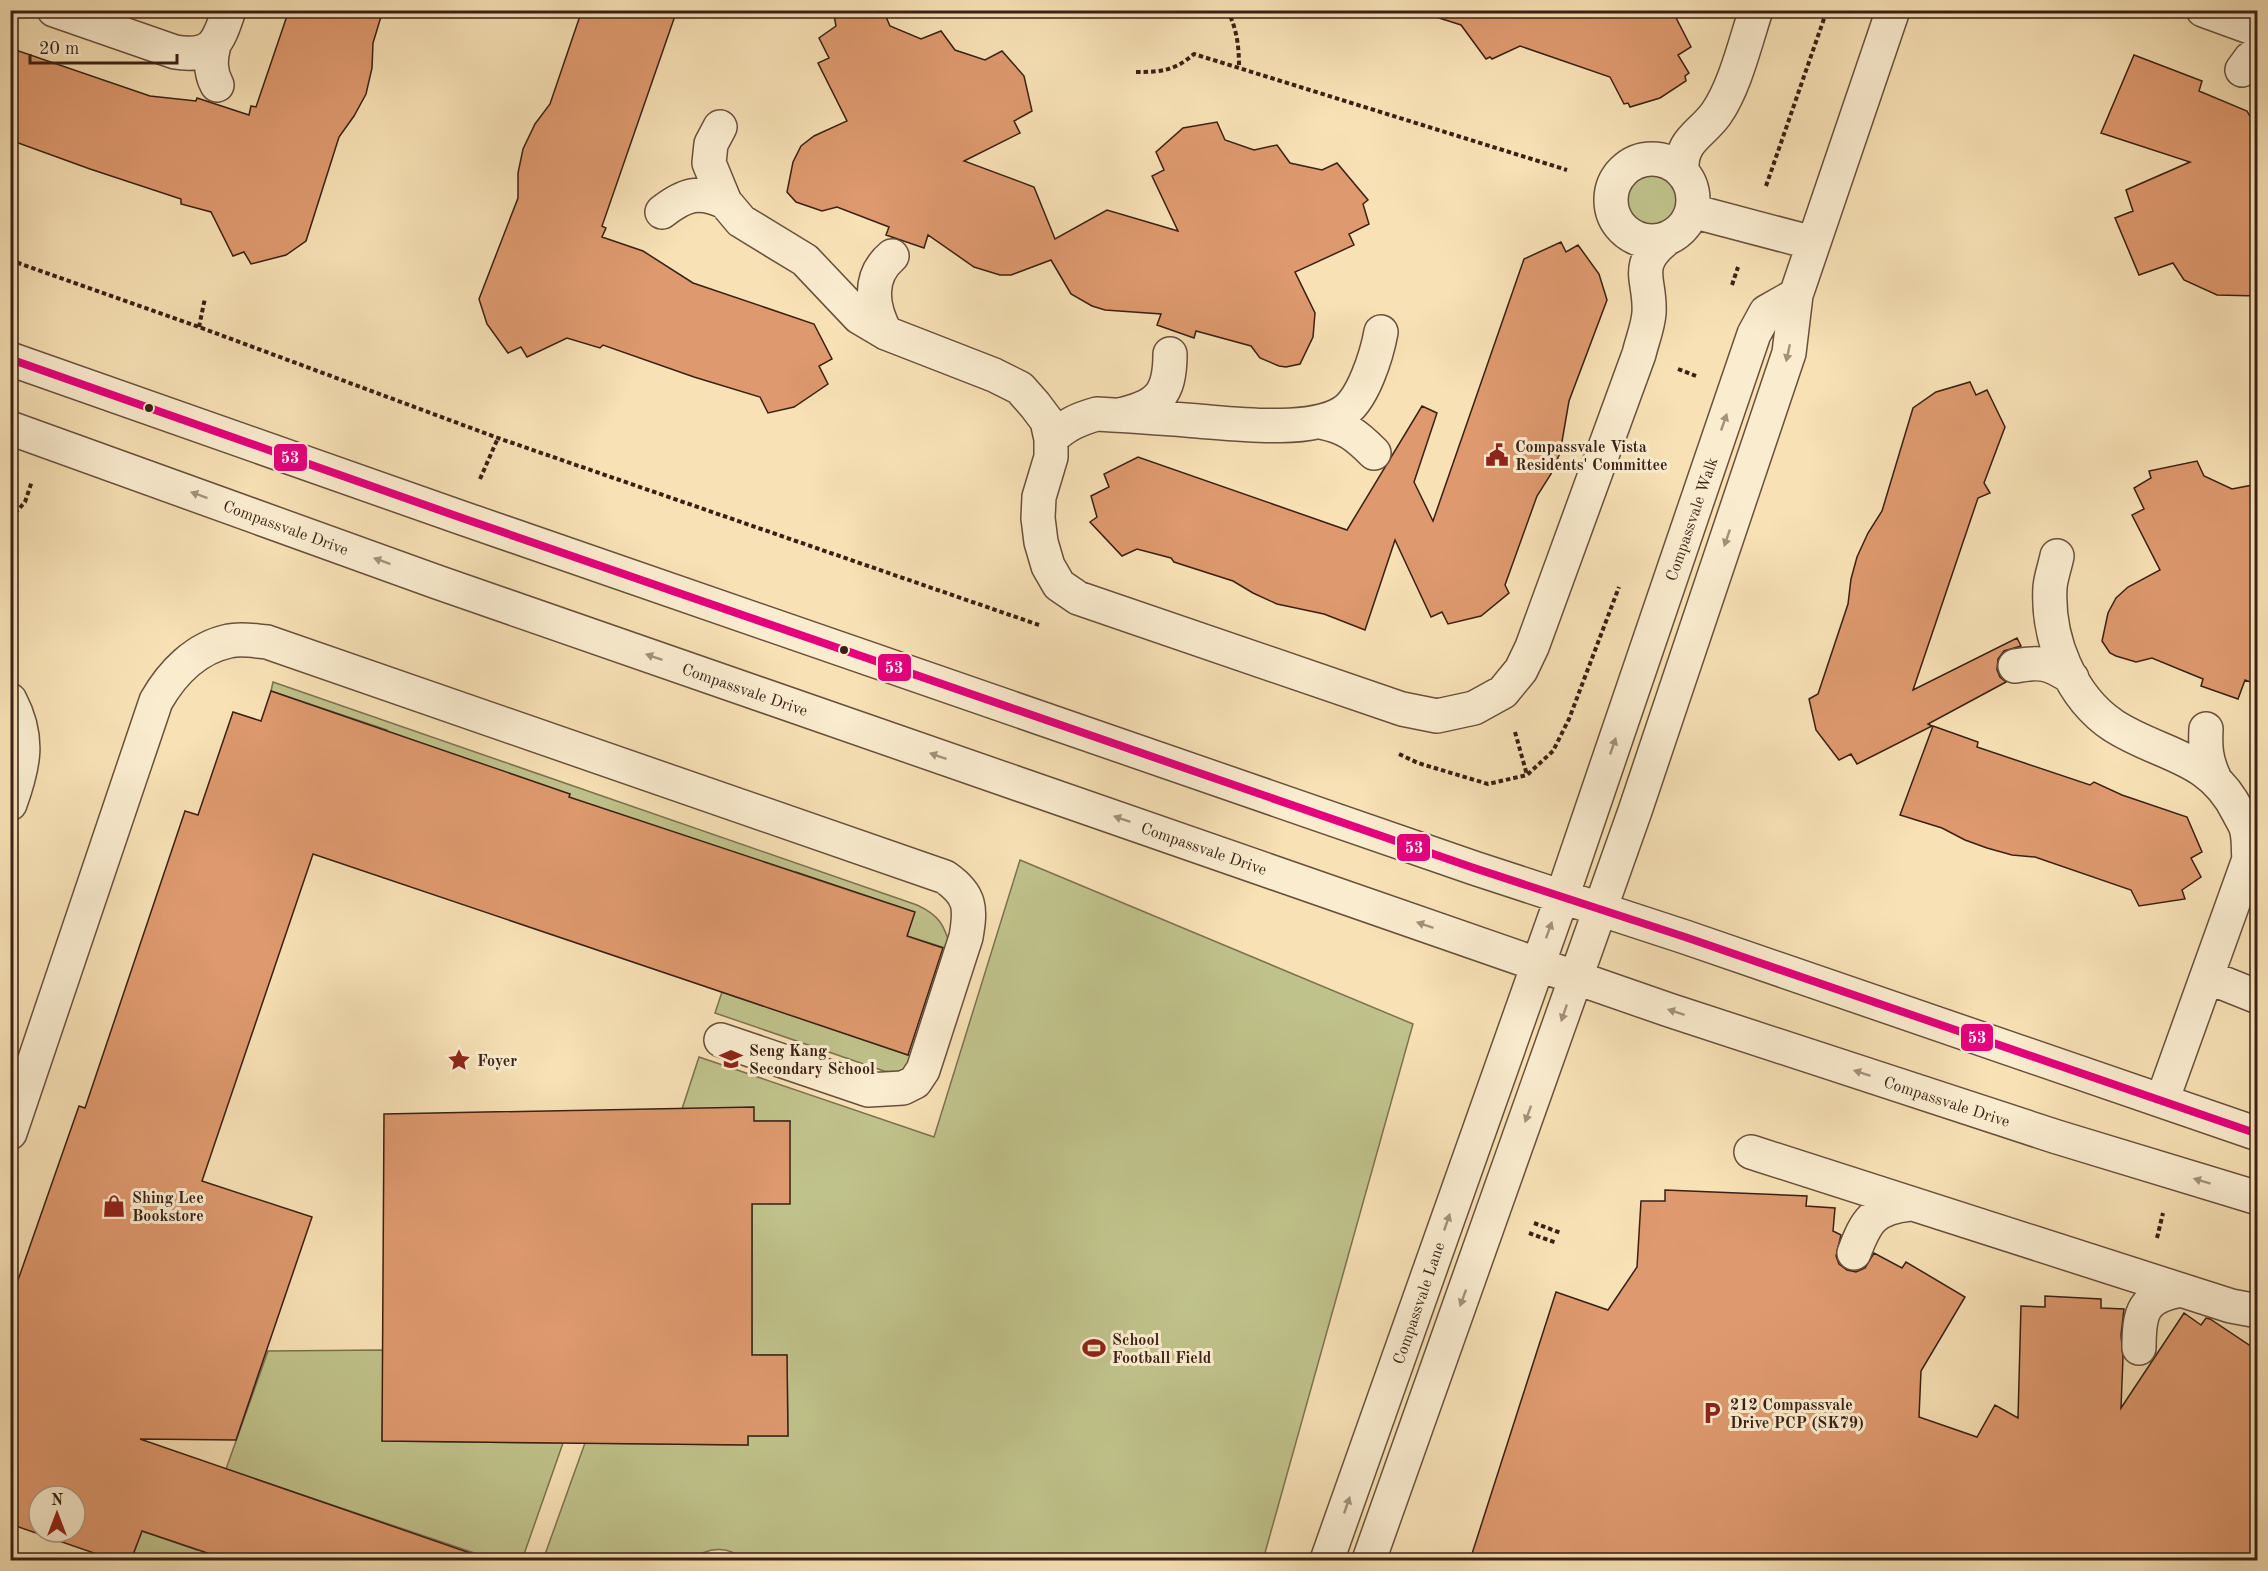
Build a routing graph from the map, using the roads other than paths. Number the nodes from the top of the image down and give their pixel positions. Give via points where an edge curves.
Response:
1 (54, 10) edge
2 (230, 10) edge
3 (1756, 10) edge
4 (1893, 10) edge
5 (2203, 10) edge
6 (2258, 30) edge
7 (214, 45) junction
8 (217, 86) dead end
9 (720, 127) dead end
10 (1683, 171) junction
11 (725, 202) junction
12 (1692, 211) junction
13 (662, 212) dead end
14 (1664, 241) junction
15 (1813, 243) junction
16 (892, 256) dead end
17 (1796, 295) junction
18 (1381, 332) dead end
19 (886, 333) junction
20 (1170, 354) dead end
21 (10, 359) edge
22 (1118, 415) junction
23 (1321, 422) junction
24 (10, 428) edge
25 (1051, 439) junction
26 (1374, 453) dead end
27 (2057, 556) dead end
28 (2015, 666) dead end
29 (2072, 678) junction
30 (10, 700) edge
31 (2206, 729) dead end
32 (2214, 777) junction
33 (10, 804) edge
34 (1562, 897) junction
35 (1600, 909) junction
36 (1537, 964) junction
37 (2208, 977) junction
38 (1576, 978) junction
39 (2258, 997) edge
40 (721, 1040) dead end
41 (1509, 1045) joint
42 (2162, 1101) junction
43 (10, 1133) edge
44 (2258, 1134) edge
45 (1751, 1152) dead end
46 (2258, 1198) edge
47 (1910, 1204) junction
48 (1854, 1253) dead end
49 (2181, 1290) junction
50 (2258, 1311) edge
51 (2139, 1348) dead end
52 (1327, 1560) edge
53 (1369, 1560) edge

1 - 7 street via 175,52 196,55
2 - 7 street
3 - 10 street via 1717,113 1687,144
4 - 15 street
5 - 6 street
7 - 8 street via 211,65
9 - 11 street via 711,144 709,163
10 - 12 street via 1694,197
10 - 14 street via 1657,159 1642,160 1622,171 1611,192 1613,214 1627,233 1649,242
11 - 13 street via 693,195 679,199
11 - 19 street via 741,221 805,260 858,317
12 - 14 street via 1687,224
12 - 15 street
14 - 25 street via 1646,262 1649,315 1639,354 1532,647 1521,670 1503,692 1474,708 1437,716 1402,709 1078,598 1059,585 1041,542 1039,497 1051,457
15 - 17 street
16 - 19 street via 882,264 874,297 877,317
34 -> 17 street, Compassvale Walk via 1754,334 1766,312
17 -> 35 street via 1789,353
18 - 23 street via 1376,357 1358,395 1344,413
19 - 25 street via 1020,388 1047,421
20 - 22 street via 1170,373 1154,403
21 - 34 street
22 - 23 street via 1248,425
22 - 25 street via 1097,414 1078,419
23 - 26 street via 1341,426
36 -> 24 street, Compassvale Drive via 437,582
27 - 29 street via 2050,585 2050,613 2057,646
28 - 29 street via 2036,662 2054,666
29 - 32 street via 2093,707 2114,725 2190,761
30 - 33 street via 23,736 22,771
31 - 32 street via 2206,760
32 - 37 street via 2233,800 2247,830 2249,860
34 - 35 street
36 -> 34 street, Compassvale Walk
35 - 38 street
35 - 42 street
36 - 38 street, Compassvale Drive
36 - 41 street, Compassvale Walk
37 - 39 street
37 - 42 street
46 -> 38 street, Compassvale Drive via 2057,1137
38 -> 53 street
40 - 43 street via 868,1090 903,1088 915,1082 923,1070 966,938 970,918 967,898 945,876 267,642 231,640 196,654 166,682 156,701
52 -> 41 street, Compassvale Lane
42 - 44 street
45 - 47 street
47 - 48 street via 1895,1205 1870,1218
47 - 49 street
49 - 50 street
49 - 51 street via 2162,1293 2149,1302 2141,1315

